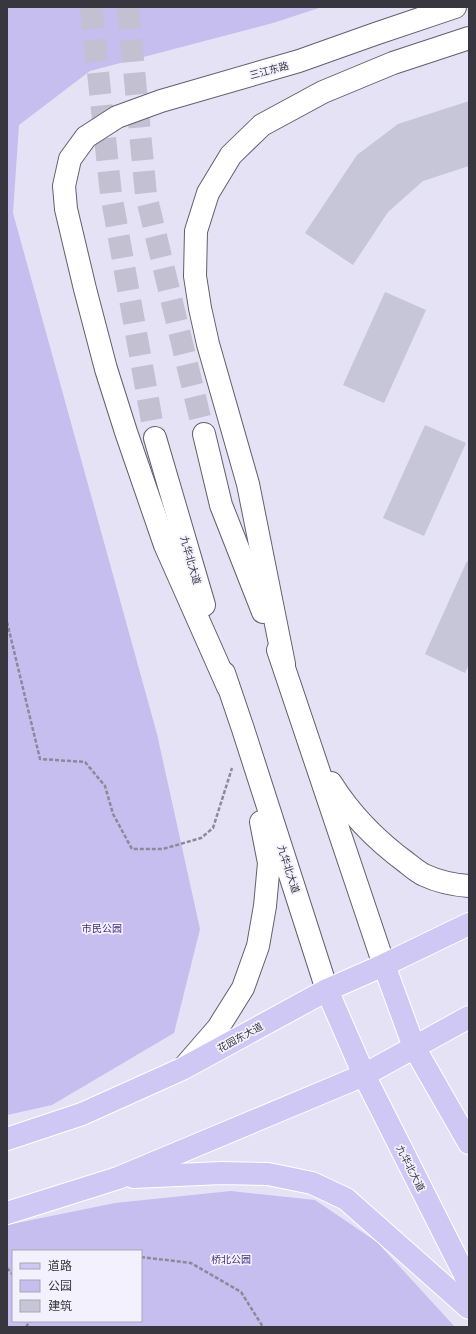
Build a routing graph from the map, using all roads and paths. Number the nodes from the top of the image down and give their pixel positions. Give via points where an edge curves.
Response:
1 (455, 7) edge
2 (469, 38) edge
3 (204, 434) tunnel mouth
4 (155, 438) tunnel mouth
5 (7, 622) edge
6 (284, 664) junction
7 (228, 687) junction
8 (243, 729) junction
9 (316, 760) junction
10 (232, 767) dead end
11 (469, 886) edge
12 (469, 924) edge
13 (384, 965) junction
14 (327, 990) junction
15 (469, 1017) edge
16 (414, 1047) junction
17 (182, 1069) junction
18 (364, 1075) junction
19 (7, 1139) edge
20 (469, 1144) edge
21 (118, 1178) junction
22 (7, 1214) edge
23 (142, 1256) edge
24 (469, 1283) edge
25 (469, 1308) edge
26 (264, 1327) edge

1 - 7 main road, 三江东路 via 299,62 161,101 117,117 86,137 70,159 64,186 66,210 106,369 164,545
2 - 6 main road via 393,63 323,92 262,125 231,155 208,193 196,231 195,276 200,308 248,484
3 - 6 main road via 221,505
4 - 7 main road, 九华北大道
5 - 10 path via 40,759 85,762 105,786 113,814 132,849 164,849 201,838 213,828
6 - 9 main road
7 - 8 main road, 九华北大道
8 - 14 main road, 九华北大道
8 - 17 main road via 269,863 258,946 243,988 218,1028
9 - 11 main road via 342,801 368,830 400,858 423,875 454,885
9 - 13 main road
12 - 13 main road, 花园东大道
13 - 14 main road, 花园东大道
13 - 16 main road
14 - 17 main road, 花园东大道
14 - 18 main road, 九华北大道
15 - 16 main road
16 - 18 main road
16 - 20 main road
17 - 19 main road, 花园东大道 via 82,1114
18 - 21 main road
18 - 24 main road, 九华北大道
21 - 22 main road
21 - 25 main road via 222,1173 268,1174 312,1183 346,1198
23 - 26 path via 191,1263 241,1292

